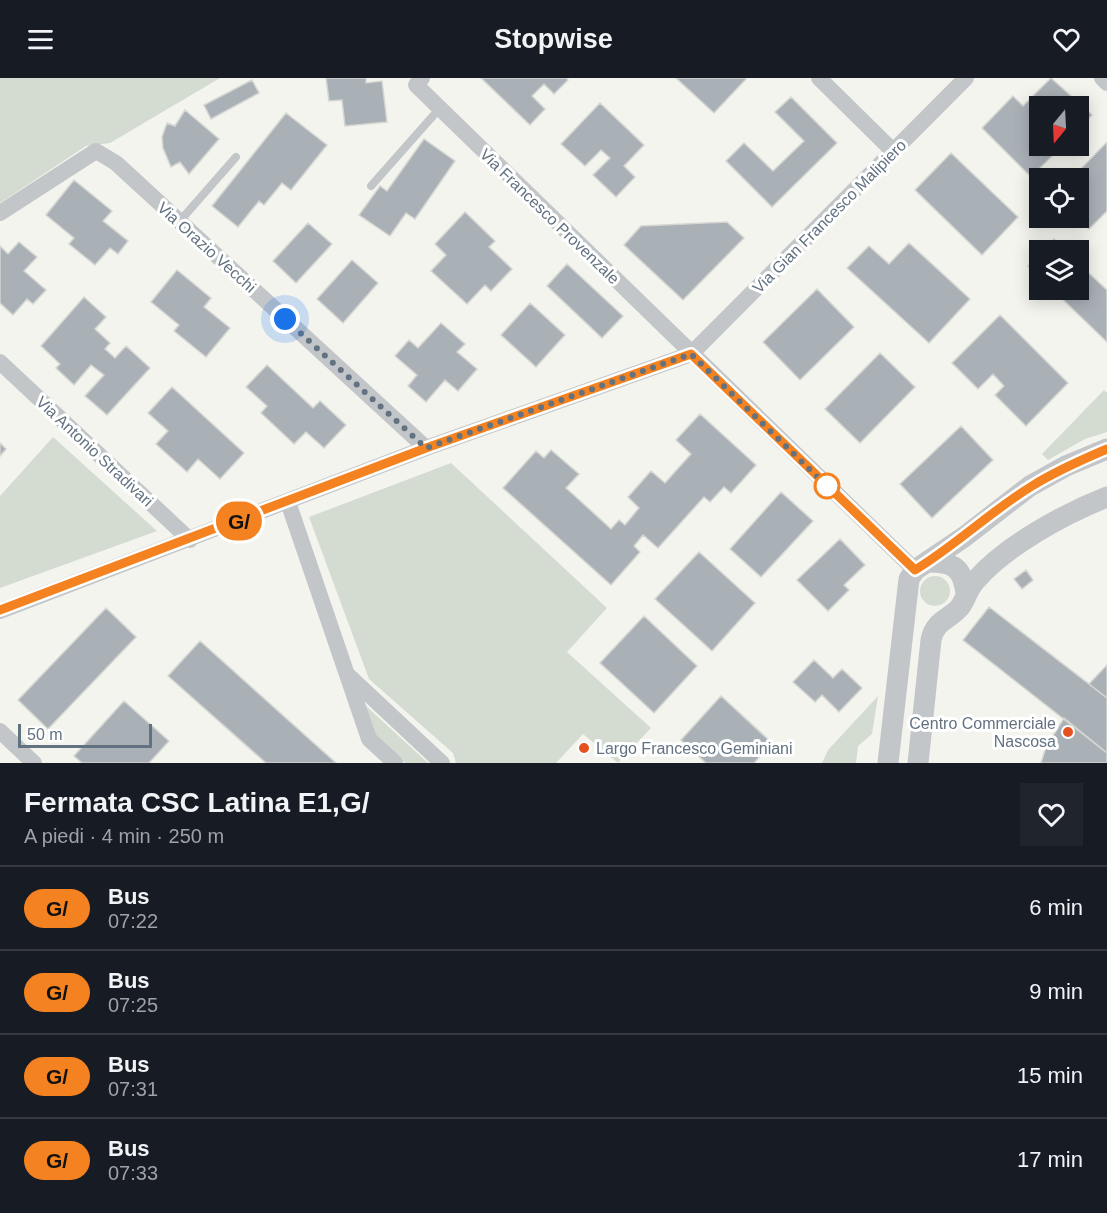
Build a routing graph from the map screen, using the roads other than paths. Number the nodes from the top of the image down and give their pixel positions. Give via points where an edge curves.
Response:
1 (422, 78) edge
2 (819, 78) edge
3 (966, 78) edge
4 (1102, 78) edge
5 (1107, 82) edge
6 (440, 108) junction
7 (894, 152) junction
8 (236, 157) dead end
9 (372, 186) dead end
10 (0, 213) edge
11 (179, 222) junction
12 (691, 354) junction
13 (0, 362) edge
14 (426, 448) junction
15 (1107, 449) edge
16 (1107, 497) edge
17 (288, 502) junction
18 (190, 540) junction
19 (922, 566) junction
20 (908, 590) junction
21 (966, 592) junction
22 (0, 610) edge
23 (945, 618) junction
24 (349, 675) junction
25 (0, 731) edge
26 (34, 763) edge
27 (395, 763) edge
28 (442, 763) edge
29 (888, 763) edge
30 (918, 763) edge

1 - 6 street, Via Francesco Provenzale via 416,84
2 - 7 street
3 - 7 street, Via Gian Francesco Malipiero
4 - 5 street
6 - 9 lane
6 - 12 street, Via Francesco Provenzale
7 - 12 street, Via Gian Francesco Malipiero
8 - 11 lane
10 - 11 street, Via Orazio Vecchi via 96,151 116,164
11 - 14 street, Via Orazio Vecchi
12 - 14 street
12 - 19 street, Via Francesco Provenzale
13 - 18 street, Via Antonio Stradivari
14 - 17 street
15 - 19 street via 1030,486
16 - 21 street via 1019,545 976,579
17 - 18 street
17 - 24 street
18 - 22 street
19 - 20 street via 909,579
19 - 21 street via 945,562 955,567 963,577
20 - 23 street via 913,606 921,614
20 - 29 street
21 - 23 street via 962,604
23 - 30 street via 936,624 931,640
24 - 27 street via 369,740
24 - 28 street
25 - 26 street

